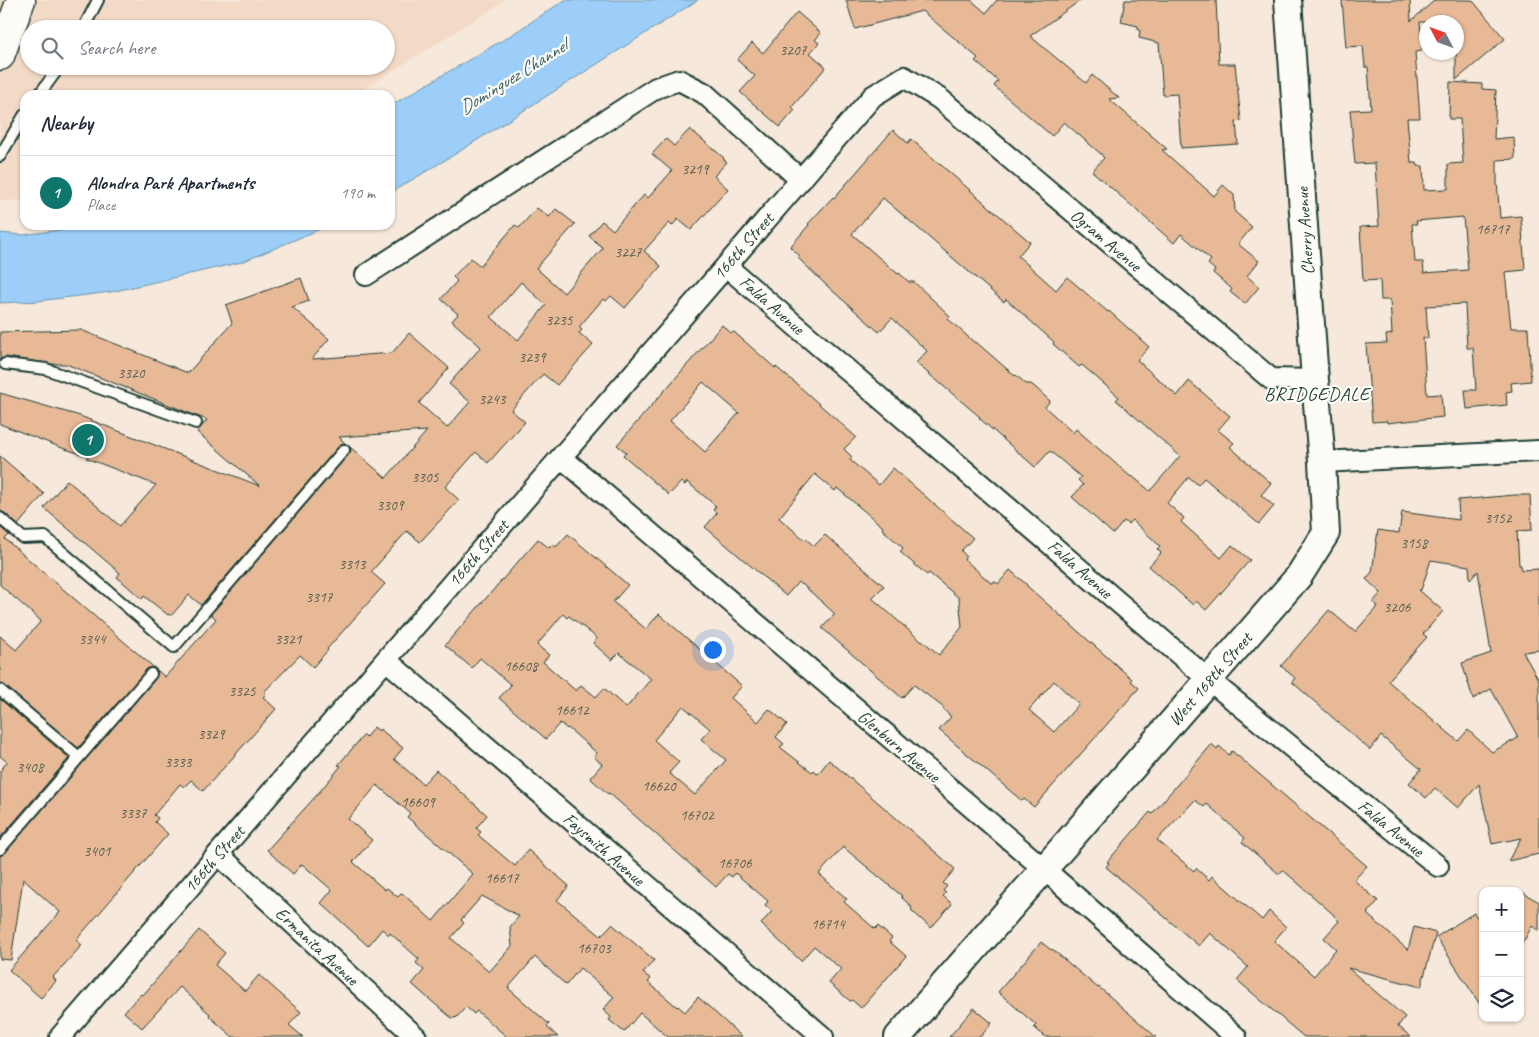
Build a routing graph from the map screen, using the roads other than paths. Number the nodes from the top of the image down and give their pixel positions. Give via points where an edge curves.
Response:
1 (21, 0) edge
2 (98, 0) edge
3 (1288, 0) edge
4 (88, 20) edge
5 (0, 56) edge
6 (53, 75) edge
7 (904, 76) joint
8 (43, 90) edge
9 (20, 122) edge
10 (0, 156) edge
11 (801, 180) junction
12 (726, 266) junction
13 (366, 275) dead end
14 (5, 364) dead end
15 (1315, 380) junction
16 (196, 423) dead end
17 (344, 450) dead end
18 (1539, 451) edge
19 (560, 457) junction
20 (1322, 462) junction
21 (0, 518) edge
22 (386, 660) junction
23 (151, 674) dead end
24 (1209, 680) junction
25 (0, 690) edge
26 (79, 757) junction
27 (0, 849) edge
28 (218, 854) junction
29 (1438, 866) dead end
30 (1044, 869) junction
31 (60, 1037) edge
32 (416, 1037) edge
33 (823, 1037) edge
34 (898, 1037) edge
35 (1236, 1037) edge

1 - 5 main road
2 - 4 lane
3 - 15 street, Cherry Avenue
6 - 8 lane
7 - 11 street, 166th Street via 873,96
7 - 15 street, Ogram Avenue via 940,99 1271,379
9 - 10 lane
11 - 12 street, 166th Street
11 - 13 street via 704,93 679,80 656,88
12 - 19 street, 166th Street
12 - 24 street, Falda Avenue
14 - 16 lane via 46,369
15 - 20 street, Cherry Avenue
17 - 21 lane via 174,647 46,537 22,538
18 - 20 street
19 - 22 street, 166th Street
19 - 30 street, Glenburn Avenue
20 - 24 street, West 168th Street via 1326,533 1300,576
22 - 28 street, 166th Street
22 - 33 street, Faysmith Avenue
23 - 26 lane
24 - 29 street, Falda Avenue
24 - 30 street, West 168th Street
25 - 26 lane
26 - 27 lane
28 - 31 street, 166th Street
28 - 32 street, Ermanita Avenue
30 - 34 street, West 168th Street
30 - 35 street, Glenburn Avenue

